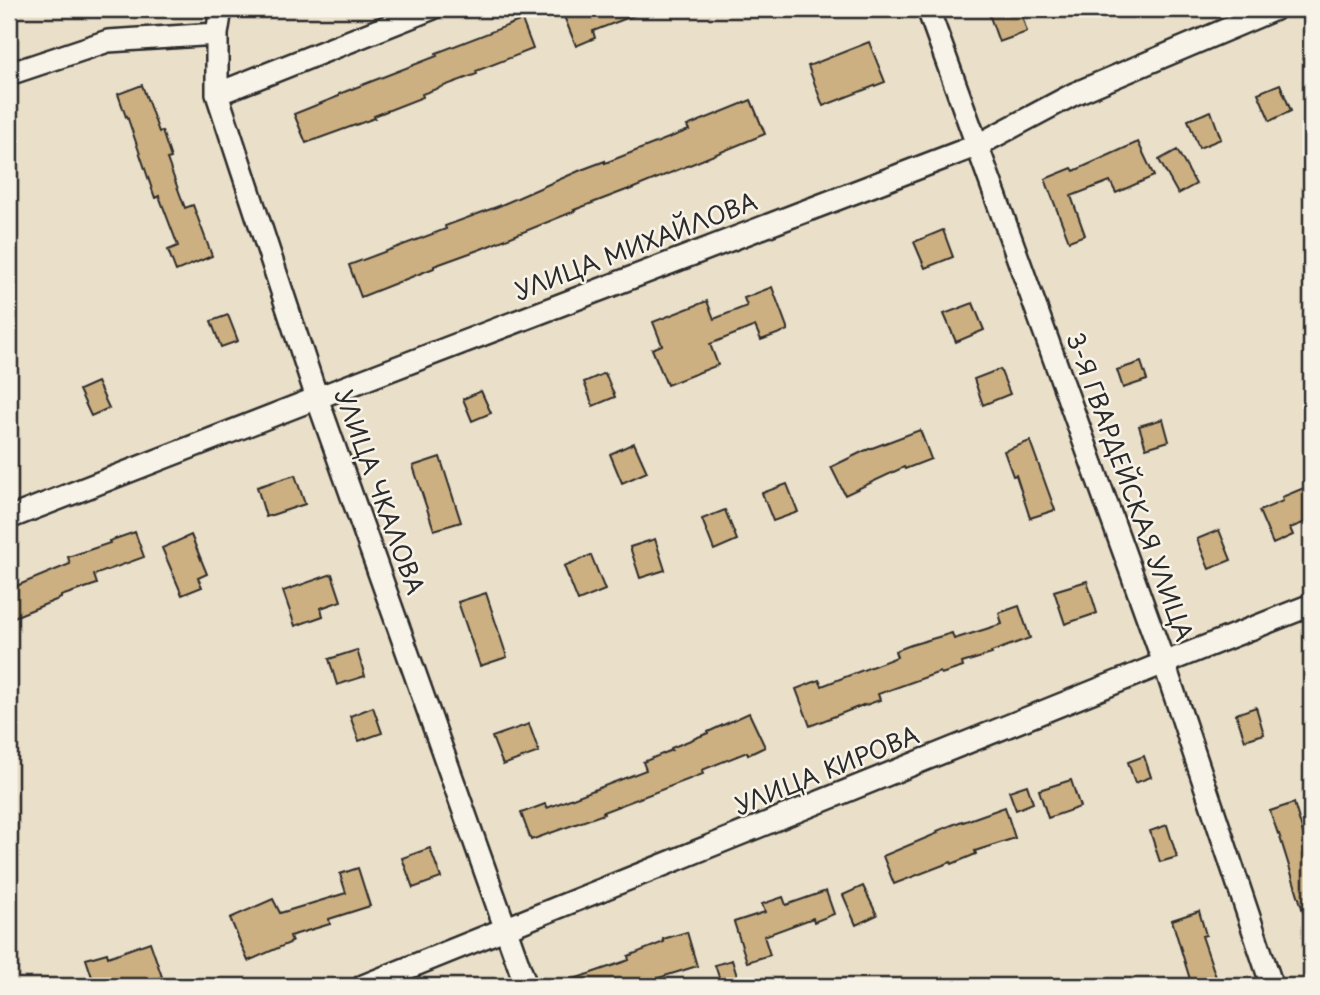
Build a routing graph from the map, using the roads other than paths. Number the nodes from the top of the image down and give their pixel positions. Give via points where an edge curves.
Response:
1 (221, 9) edge
2 (431, 9) edge
3 (928, 9) edge
4 (1275, 9) edge
5 (217, 34) junction
6 (9, 74) edge
7 (217, 94) junction
8 (978, 145) junction
9 (317, 398) junction
10 (9, 518) edge
11 (1311, 606) edge
12 (1164, 663) junction
13 (506, 929) junction
14 (363, 986) edge
15 (526, 986) edge
16 (1272, 986) edge

1 - 5 street, УЛИЦА ЧКАЛОВА
2 - 7 street
3 - 8 street, 3-Я ГВАРДЕЙСКАЯ УЛИЦА
4 - 8 street, УЛИЦА МИХАЙЛОВА via 1074,94
5 - 6 street via 108,41
5 - 7 street, УЛИЦА ЧКАЛОВА
7 - 9 street, УЛИЦА ЧКАЛОВА
8 - 9 street, УЛИЦА МИХАЙЛОВА
8 - 12 street, 3-Я ГВАРДЕЙСКАЯ УЛИЦА
9 - 10 street, УЛИЦА МИХАЙЛОВА
9 - 13 street, УЛИЦА ЧКАЛОВА
11 - 12 street, УЛИЦА КИРОВА
12 - 13 street, УЛИЦА КИРОВА
12 - 16 street, 3-Я ГВАРДЕЙСКАЯ УЛИЦА
13 - 14 street, УЛИЦА КИРОВА
13 - 15 street, УЛИЦА ЧКАЛОВА

